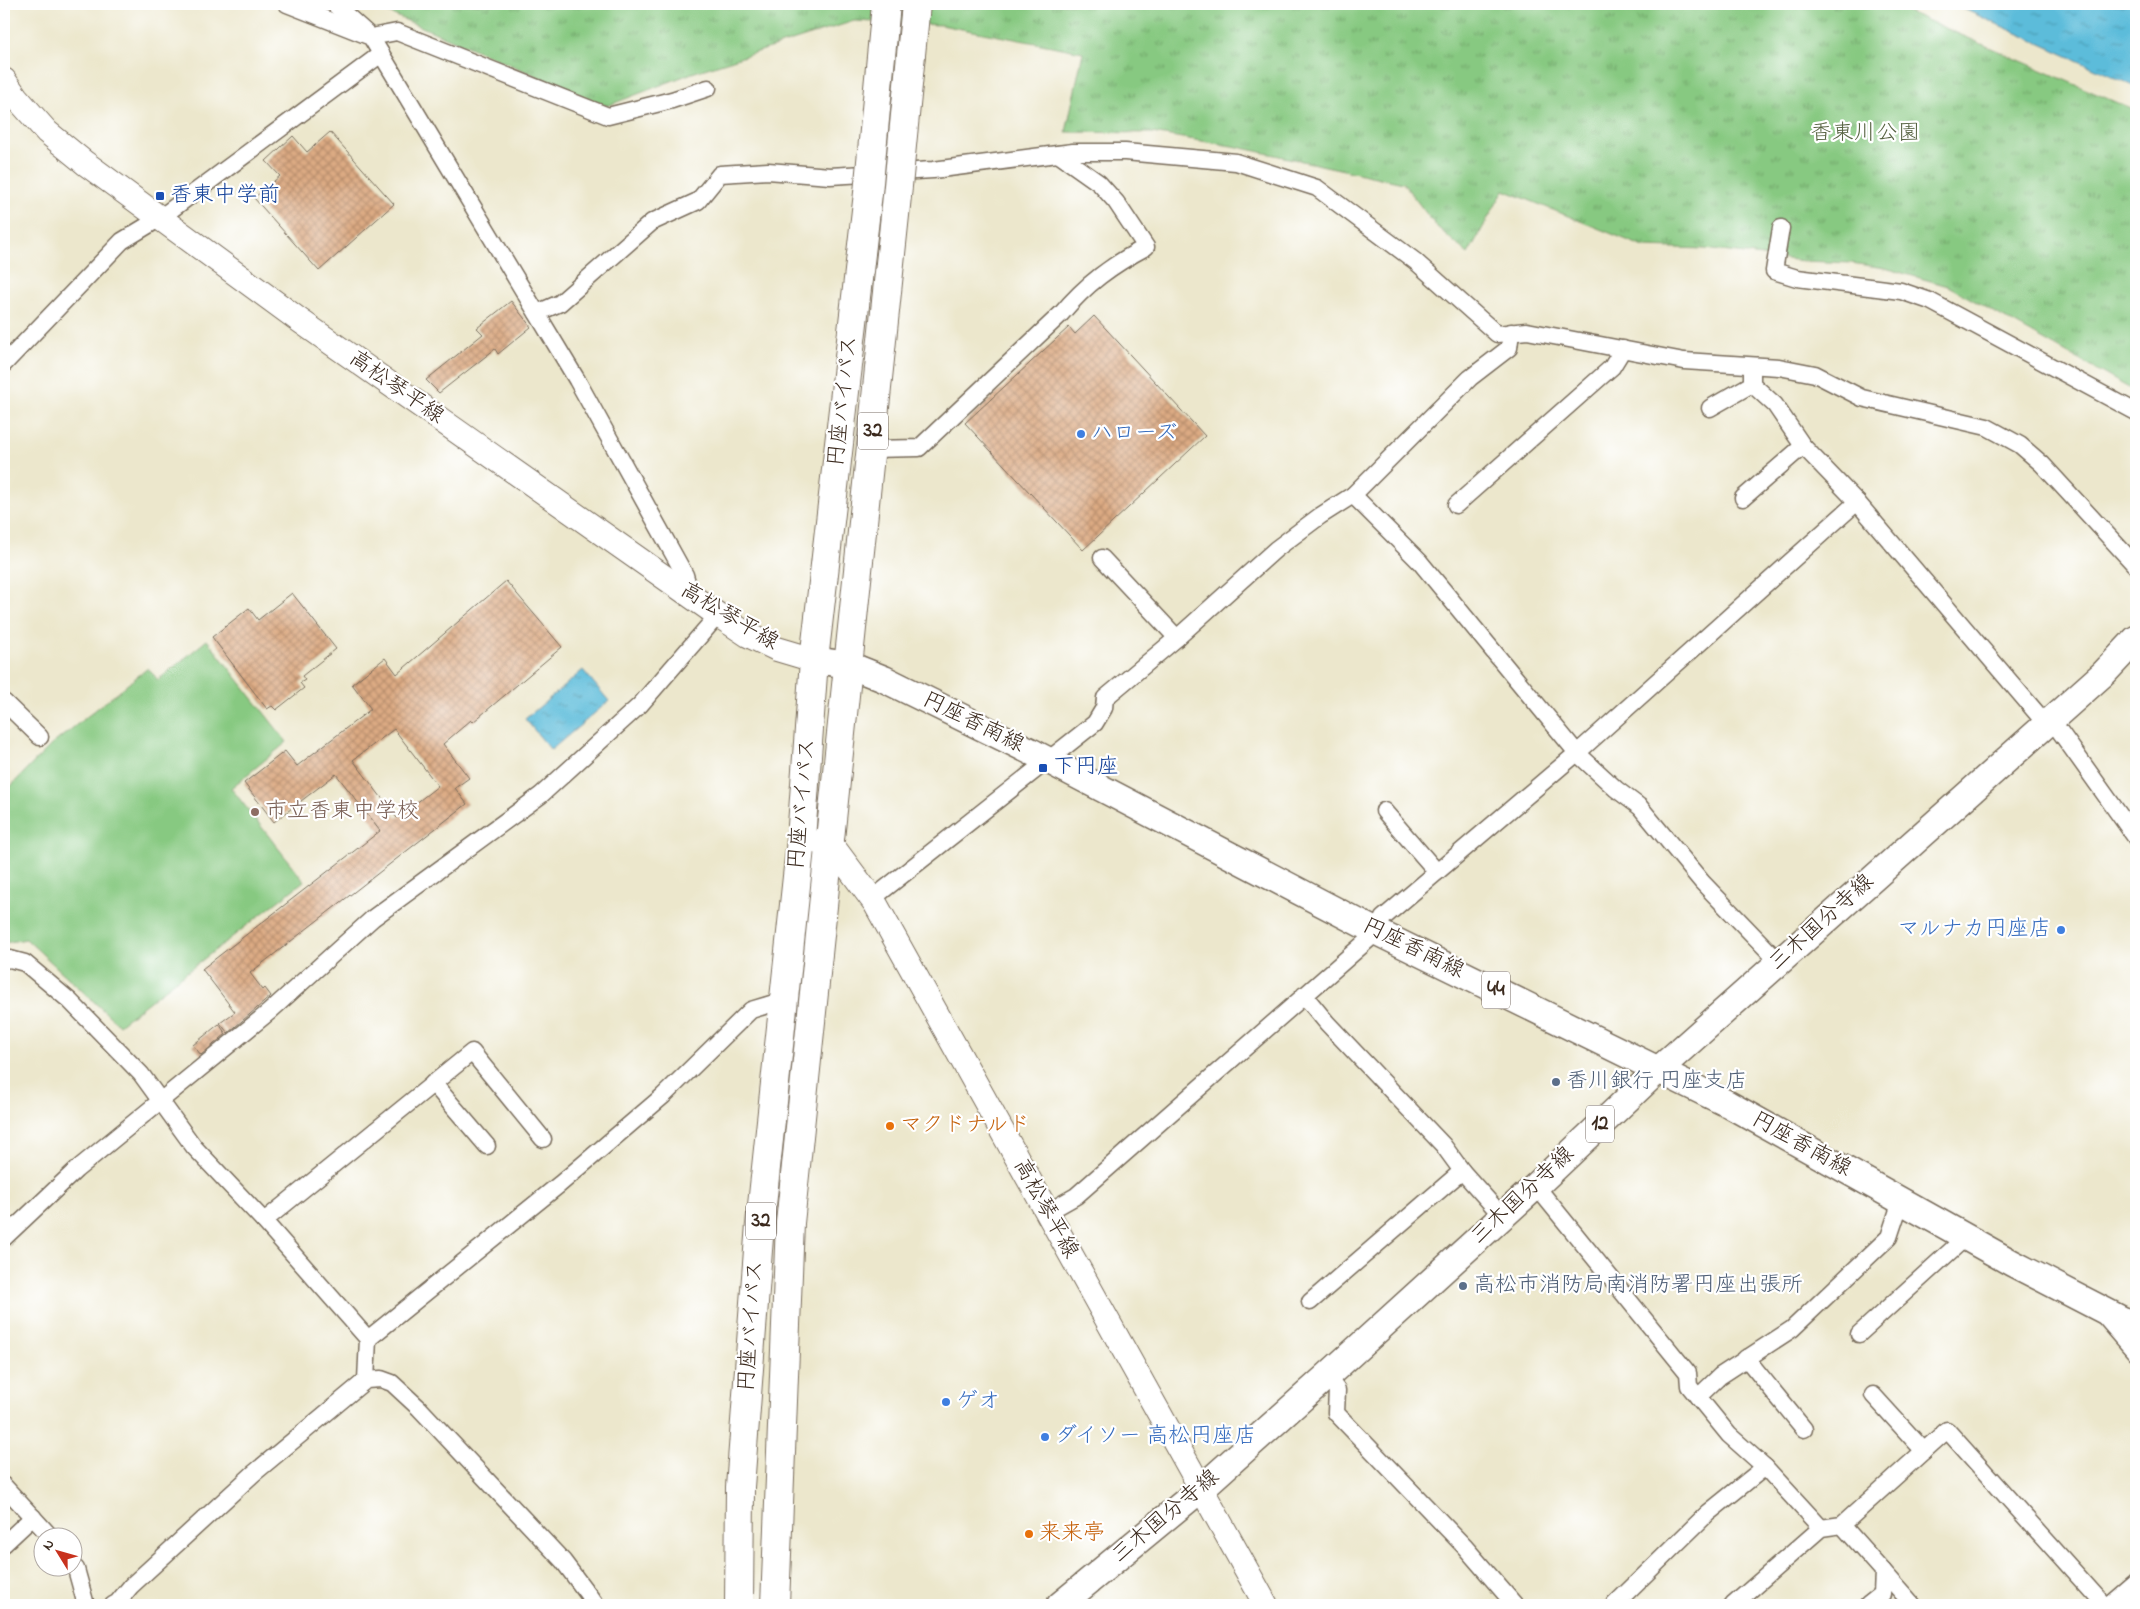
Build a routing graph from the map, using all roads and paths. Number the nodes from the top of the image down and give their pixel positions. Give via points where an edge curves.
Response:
1 (287, 4) edge
2 (334, 4) edge
3 (886, 4) edge
4 (916, 4) edge
5 (371, 37) junction
6 (382, 54) junction
7 (4, 80) edge
8 (708, 88) dead end
9 (1058, 154) junction
10 (160, 218) junction
11 (1781, 228) dead end
12 (537, 313) junction
13 (1511, 332) junction
14 (1623, 349) junction
15 (4, 364) edge
16 (1752, 366) junction
17 (1752, 384) junction
18 (1710, 408) dead end
19 (2136, 412) edge
20 (1803, 446) junction
21 (871, 449) junction
22 (1353, 495) junction
23 (1743, 498) dead end
24 (1857, 502) junction
25 (1456, 505) dead end
26 (1102, 558) dead end
27 (2136, 566) edge
28 (691, 596) junction
29 (718, 615) junction
30 (1177, 638) junction
31 (2136, 638) edge
32 (814, 660) junction
33 (849, 665) junction
34 (4, 702) edge
35 (2048, 722) junction
36 (40, 737) dead end
37 (1577, 753) junction
38 (1046, 760) junction
39 (1384, 811) dead end
40 (2136, 838) edge
41 (801, 839) junction
42 (831, 844) junction
43 (1437, 872) junction
44 (872, 899) junction
45 (1377, 932) junction
46 (4, 960) edge
47 (1779, 962) junction
48 (1304, 995) junction
49 (784, 1000) junction
50 (1656, 1071) junction
51 (433, 1083) junction
52 (161, 1100) junction
53 (543, 1139) dead end
54 (486, 1146) dead end
55 (1462, 1171) junction
56 (1536, 1186) junction
57 (1901, 1201) junction
58 (1046, 1213) junction
59 (1502, 1216) junction
60 (264, 1221) junction
61 (1966, 1237) junction
62 (4, 1238) edge
63 (1310, 1302) dead end
64 (2097, 1307) junction
65 (2136, 1327) edge
66 (1859, 1334) dead end
67 (368, 1340) junction
68 (2136, 1353) edge
69 (1746, 1358) junction
70 (1328, 1376) junction
71 (366, 1380) junction
72 (1873, 1395) dead end
73 (1698, 1398) junction
74 (1804, 1429) dead end
75 (1924, 1451) junction
76 (1765, 1467) junction
77 (4, 1486) edge
78 (1202, 1488) junction
79 (33, 1516) junction
80 (1842, 1525) junction
81 (42, 1526) edge
82 (1821, 1528) junction
83 (4, 1544) edge
84 (1883, 1572) junction
85 (78, 1576) edge
86 (2136, 1581) edge
87 (588, 1603) edge
88 (86, 1605) edge
89 (113, 1605) edge
90 (739, 1605) edge
91 (775, 1605) edge
92 (1060, 1605) edge
93 (1266, 1605) edge
94 (1515, 1605) edge
95 (1614, 1605) edge
96 (1733, 1605) edge
97 (1868, 1605) edge
98 (1913, 1605) edge
99 (2104, 1605) edge
100 (2108, 1605) edge

1 - 5 street
2 - 5 street
3 - 32 highway, 円座バイパス / 32, bridge via 868,193
4 - 21 highway, 円座バイパス / 32, bridge
5 - 6 street
5 - 8 street via 397,32 608,116
6 - 10 street
6 - 12 street
7 - 10 main road, 高松琴平線 via 47,132
9 - 12 street via 933,170 830,176 768,171 720,174 698,201 652,222 560,303
9 - 13 street via 1125,152 1236,162 1317,188 1415,262 1496,334
9 - 21 street via 1099,183 1146,247 1122,260 1079,292 1061,314 919,448
10 - 15 street via 122,241
10 - 28 main road, 高松琴平線
11 - 19 street via 1774,271 1797,278 1901,291 1930,301
12 - 28 street via 685,575
13 - 14 street via 1527,331
13 - 22 street via 1509,348 1470,378
14 - 16 street via 1684,361
14 - 25 street via 1612,367
16 - 17 street
16 - 27 street via 1815,374 1862,398 1986,426 2020,445 2042,464
17 - 18 street
17 - 20 street via 1775,405
20 - 23 street
20 - 24 street
21 - 33 highway, 円座バイパス / 32
22 - 30 street via 1276,549
22 - 37 street via 1420,562
24 - 35 street
24 - 37 street
26 - 30 street
28 - 29 main road, 高松琴平線
29 - 32 main road, 高松琴平線 via 777,649
29 - 52 street via 640,705 540,794 373,918 269,1012
30 - 38 street via 1105,698 1104,708 1095,723
31 - 35 main road, 三木国分寺線 / 12
32 - 33 main road, 円座香南線 / 44
32 - 41 highway, 円座バイパス / 32
33 - 38 main road, 円座香南線 / 44 via 884,679
33 - 42 highway, 円座バイパス / 32
34 - 36 street
35 - 40 street
35 - 47 main road, 三木国分寺線 / 12
37 - 43 street
37 - 47 street via 1640,807 1702,882
38 - 44 street
38 - 45 main road, 円座香南線 / 44
39 - 43 street
41 - 42 main road
41 - 49 highway, 円座バイパス / 32
42 - 44 main road, 高松琴平線
42 - 91 highway, 円座バイパス / 32 via 790,1223
43 - 45 street via 1383,918
44 - 58 main road, 高松琴平線
45 - 48 street
45 - 50 main road, 円座香南線 / 44
46 - 52 street via 25,963 70,1001 141,1074
47 - 50 main road, 三木国分寺線 / 12
48 - 55 street via 1443,1145
48 - 58 street via 1076,1196
49 - 67 street via 751,1010 663,1096 568,1178
49 - 90 highway, 円座バイパス / 32 via 760,1224 740,1487
50 - 56 main road, 三木国分寺線 / 12
50 - 57 main road, 円座香南線 / 44 via 1728,1104
51 - 53 street via 472,1052
51 - 54 street
51 - 60 street
52 - 60 street via 194,1147
52 - 62 street via 76,1170
55 - 59 street
55 - 63 street
56 - 59 main road, 三木国分寺線 / 12
56 - 73 street via 1688,1373 1689,1386
57 - 61 main road, 円座香南線 / 44
57 - 69 street via 1889,1237 1792,1329
58 - 78 main road, 高松琴平線
59 - 70 main road, 三木国分寺線 / 12
60 - 67 street
61 - 64 main road, 円座香南線 / 44
61 - 66 street
64 - 65 main road, 円座香南線 / 44
64 - 68 street
67 - 71 street
69 - 73 street via 1720,1376
69 - 74 street
70 - 78 main road, 三木国分寺線 / 12
70 - 94 street via 1337,1390 1336,1413 1464,1546
71 - 87 street via 382,1379 392,1383 419,1408 563,1562
71 - 89 street via 253,1474
72 - 75 street
73 - 76 street via 1729,1435
75 - 80 street
75 - 99 street via 1947,1430
76 - 82 street
76 - 95 street via 1708,1514
77 - 79 street
78 - 92 main road, 三木国分寺線 / 12
78 - 93 main road, 高松琴平線
79 - 81 street
79 - 83 street
80 - 82 street
80 - 84 street
82 - 96 street
84 - 97 street via 1882,1594
84 - 98 street
85 - 88 street
86 - 100 street

